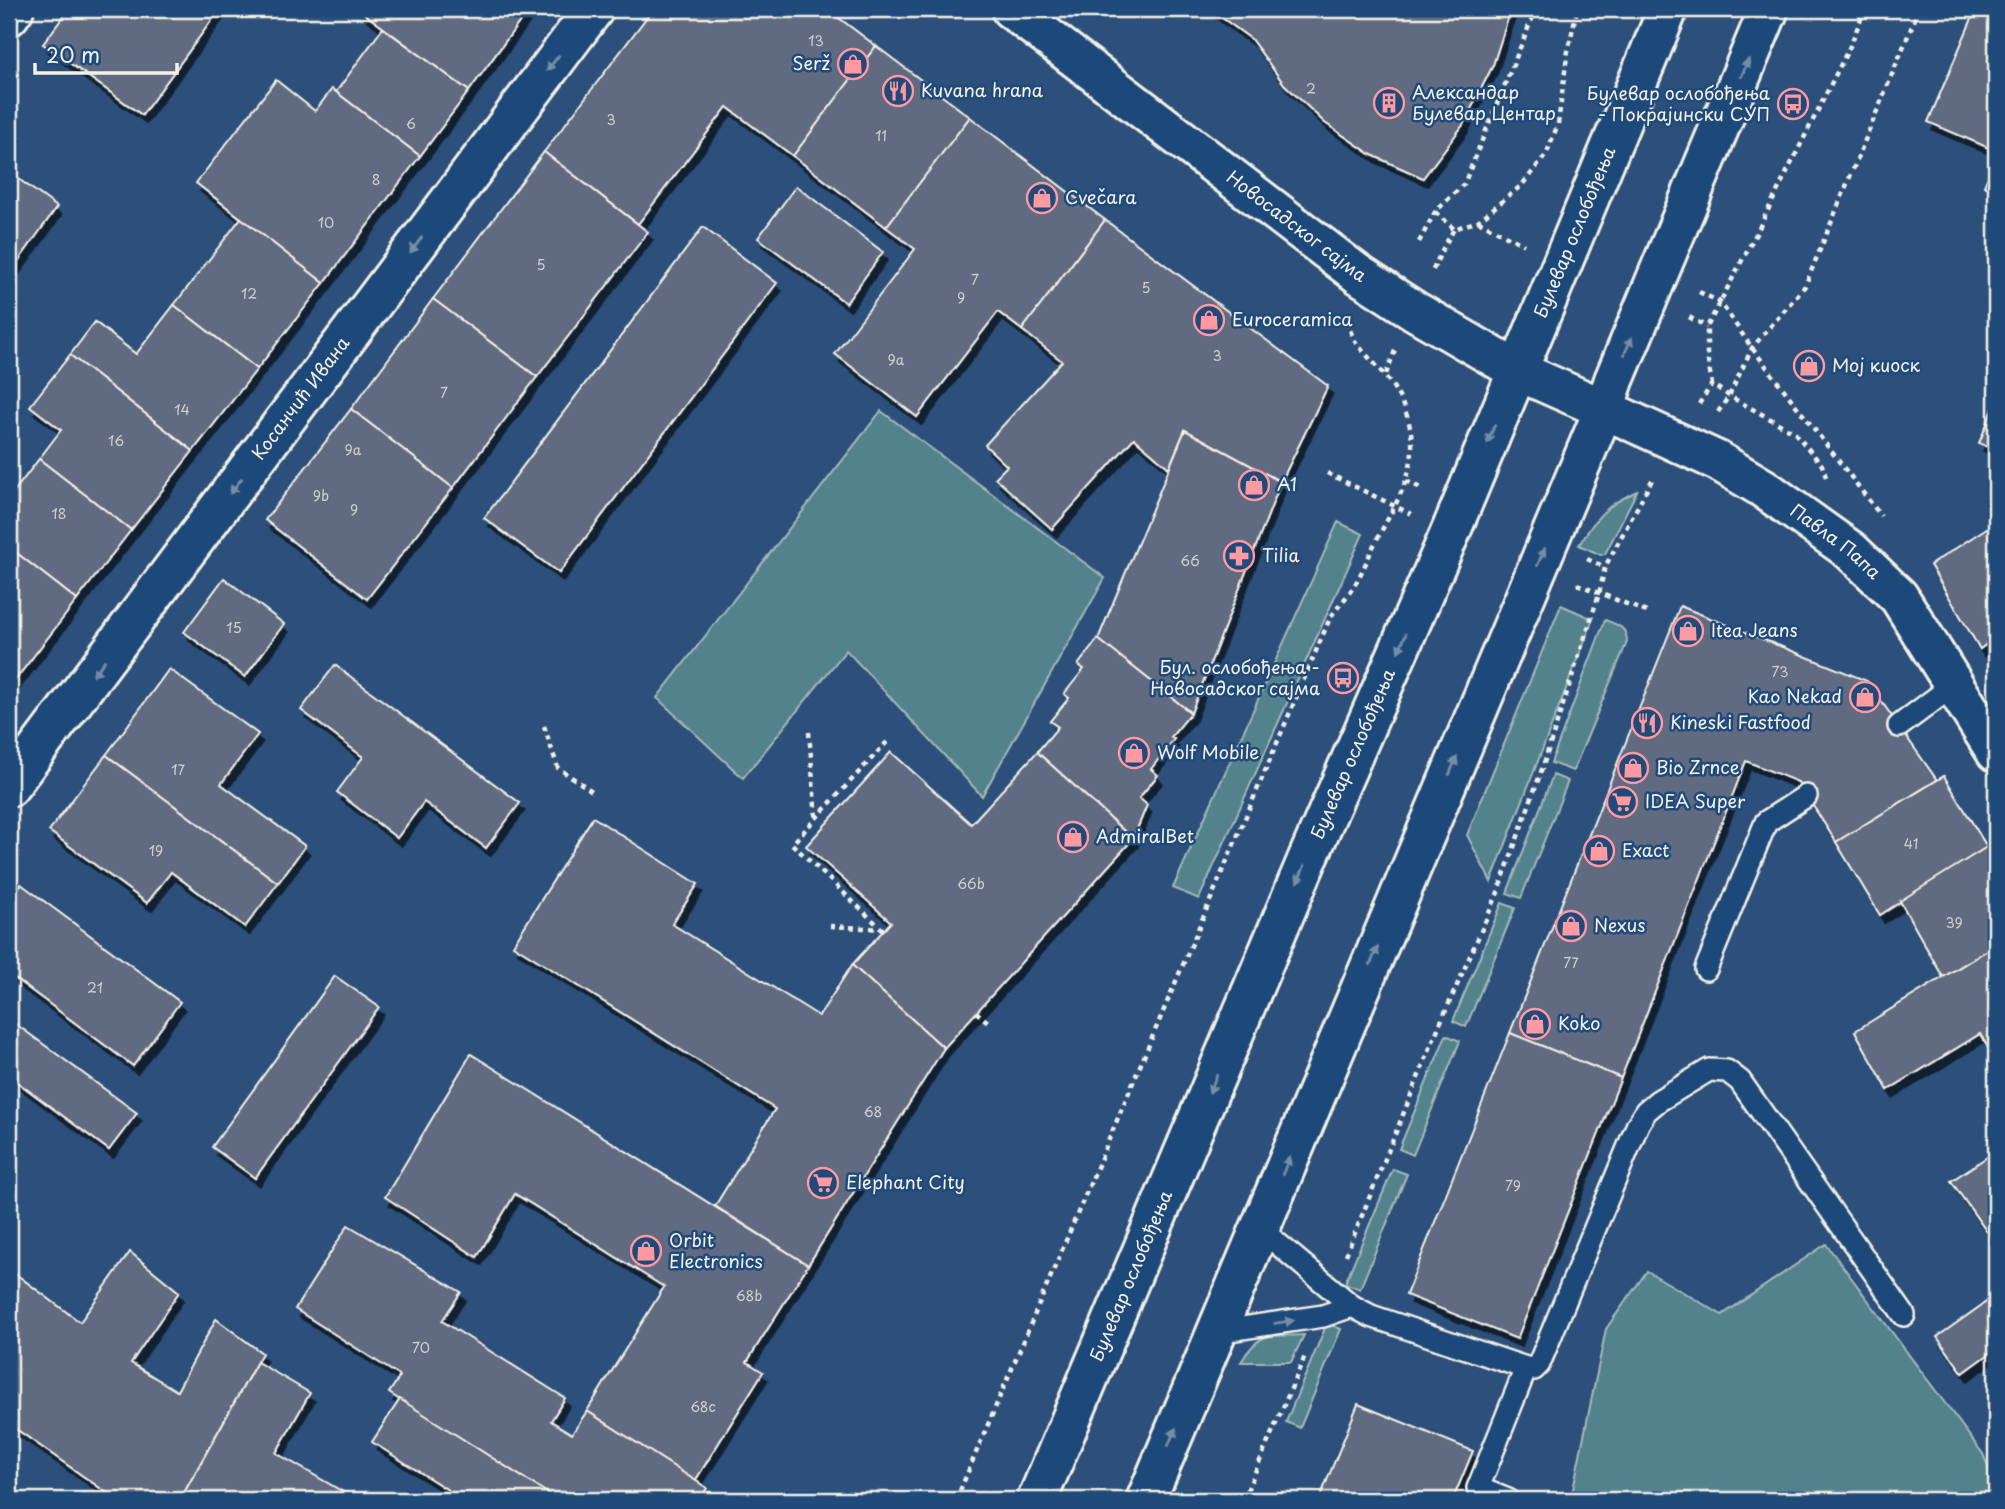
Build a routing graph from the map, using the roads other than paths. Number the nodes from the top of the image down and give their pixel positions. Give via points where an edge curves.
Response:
1 (14, 9) edge
2 (594, 9) edge
3 (1012, 9) edge
4 (1668, 9) edge
5 (1769, 9) edge
6 (9, 16) edge
7 (1518, 371) junction
8 (1604, 409) junction
9 (1955, 684) junction
10 (1899, 726) dead end
11 (1996, 752) edge
12 (11, 778) edge
13 (1806, 796) dead end
14 (1706, 969) dead end
15 (1260, 1229) junction
16 (1352, 1306) junction
17 (1904, 1315) dead end
18 (1216, 1332) junction
19 (1526, 1368) junction
20 (1476, 1494) edge
21 (1037, 1500) edge
22 (1146, 1500) edge
23 (1508, 1500) edge

1 - 6 main road
2 -> 12 main road, Косанчић Ивана
3 - 7 main road, Новосадског сајма via 1358,274
4 - 7 main road, Булевар ослобођења
8 -> 5 main road
7 - 8 main road, Новосадског сајма
7 -> 21 main road, Булевар ослобођења
8 - 9 main road, Павла Папа via 1718,461 1851,551 1899,597
15 -> 8 main road
9 - 10 lane
9 - 11 main road, Павла Папа
13 - 14 lane via 1766,821
15 - 16 lane
15 - 18 main road
18 -> 16 lane via 1323,1316
16 - 19 lane
17 - 19 lane via 1740,1081 1727,1071 1709,1070 1646,1111 1539,1364
22 -> 18 main road
19 - 20 lane
20 - 23 lane

